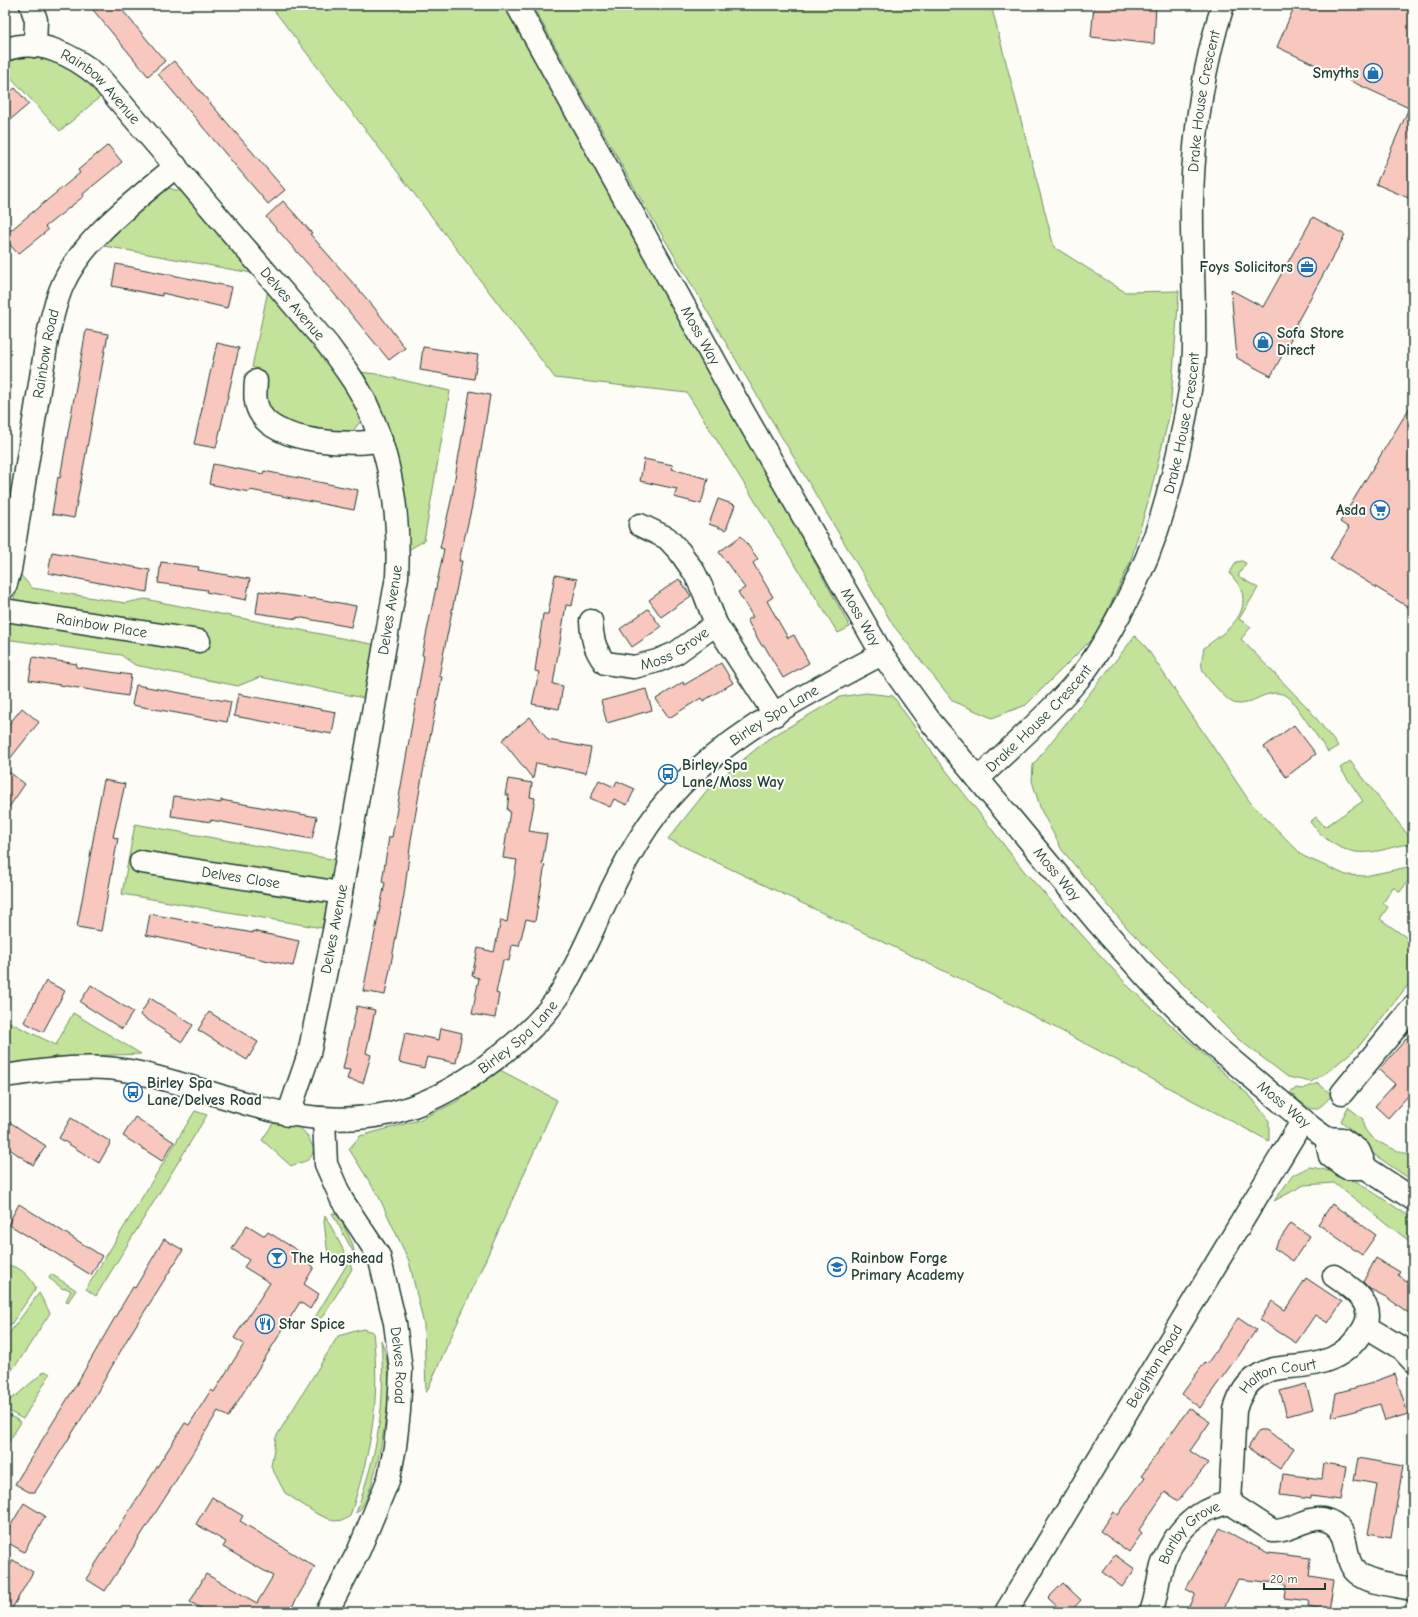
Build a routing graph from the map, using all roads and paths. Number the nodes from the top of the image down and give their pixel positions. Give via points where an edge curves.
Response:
1 (32, 5) edge
2 (517, 5) edge
3 (1223, 5) edge
4 (35, 46) junction
5 (5, 50) edge
6 (176, 166) junction
7 (256, 381) dead end
8 (381, 440) junction
9 (640, 525) dead end
10 (5, 587) edge
11 (5, 610) edge
12 (591, 621) dead end
13 (716, 624) junction
14 (199, 641) dead end
15 (882, 654) junction
16 (775, 715) junction
17 (978, 780) junction
18 (141, 862) dead end
19 (341, 894) junction
20 (1413, 1007) edge
21 (5, 1076) edge
22 (1342, 1092) dead end
23 (288, 1115) junction
24 (324, 1120) junction
25 (1303, 1120) junction
26 (1413, 1199) edge
27 (1334, 1276) dead end
28 (1365, 1326) junction
29 (1413, 1361) edge
30 (1230, 1503) junction
31 (1413, 1589) edge
32 (327, 1612) edge
33 (1006, 1612) edge
34 (1151, 1612) edge

1 - 4 street via 36,20
2 - 15 street, Moss Way via 733,394
3 - 17 street, Drake House Crescent via 1207,68 1195,148 1192,198 1194,347 1190,391 1169,493 1158,530 1146,563 1126,603 1086,670
4 - 5 street, Rainbow Avenue via 24,45
4 - 6 street, Rainbow Avenue via 58,51 82,62 98,76
6 - 8 street, Delves Avenue via 328,345 369,409
6 - 10 street, Rainbow Road via 92,240 72,267 54,306 10,570
7 - 8 street via 256,407 262,418 273,428 325,442 354,444
8 - 19 street, Delves Avenue via 398,532 397,577
9 - 13 street, Moss Grove via 667,538 680,552 694,572
11 - 14 street, Rainbow Place
12 - 13 street, Moss Grove via 597,652 605,662 634,667 676,653
13 - 16 street, Moss Grove
15 - 16 street, Birley Spa Lane via 837,677
15 - 17 street, Moss Way via 930,721
16 - 24 street, Birley Spa Lane via 727,746 691,776 651,820 634,847 578,963 558,998 522,1037 475,1074 426,1101 393,1113 359,1119
17 - 25 street, Moss Way via 1155,987 1210,1042
18 - 19 street, Delves Close
19 - 23 street, Delves Avenue via 309,1054
20 - 22 street
21 - 23 street, Birley Spa Lane via 84,1067 126,1070 177,1082
23 - 24 street, Birley Spa Lane
24 - 32 street, Delves Road via 326,1164 342,1200 379,1256 395,1323 401,1370 400,1411 389,1478 359,1550
25 - 26 street, Moss Way via 1326,1138 1342,1139 1359,1151 1366,1168
25 - 33 street, Beighton Road
27 - 28 street via 1353,1289 1364,1302 1368,1313
28 - 29 street via 1400,1347
28 - 30 street, Halton Court via 1348,1350 1336,1358 1313,1365 1271,1369 1247,1384 1235,1410
30 - 31 street, Barlby Grove via 1273,1531 1282,1532 1315,1519 1334,1523 1347,1542 1349,1561 1356,1572 1373,1581
30 - 34 street, Barlby Grove via 1216,1505 1203,1512 1187,1523 1174,1537 1164,1561

